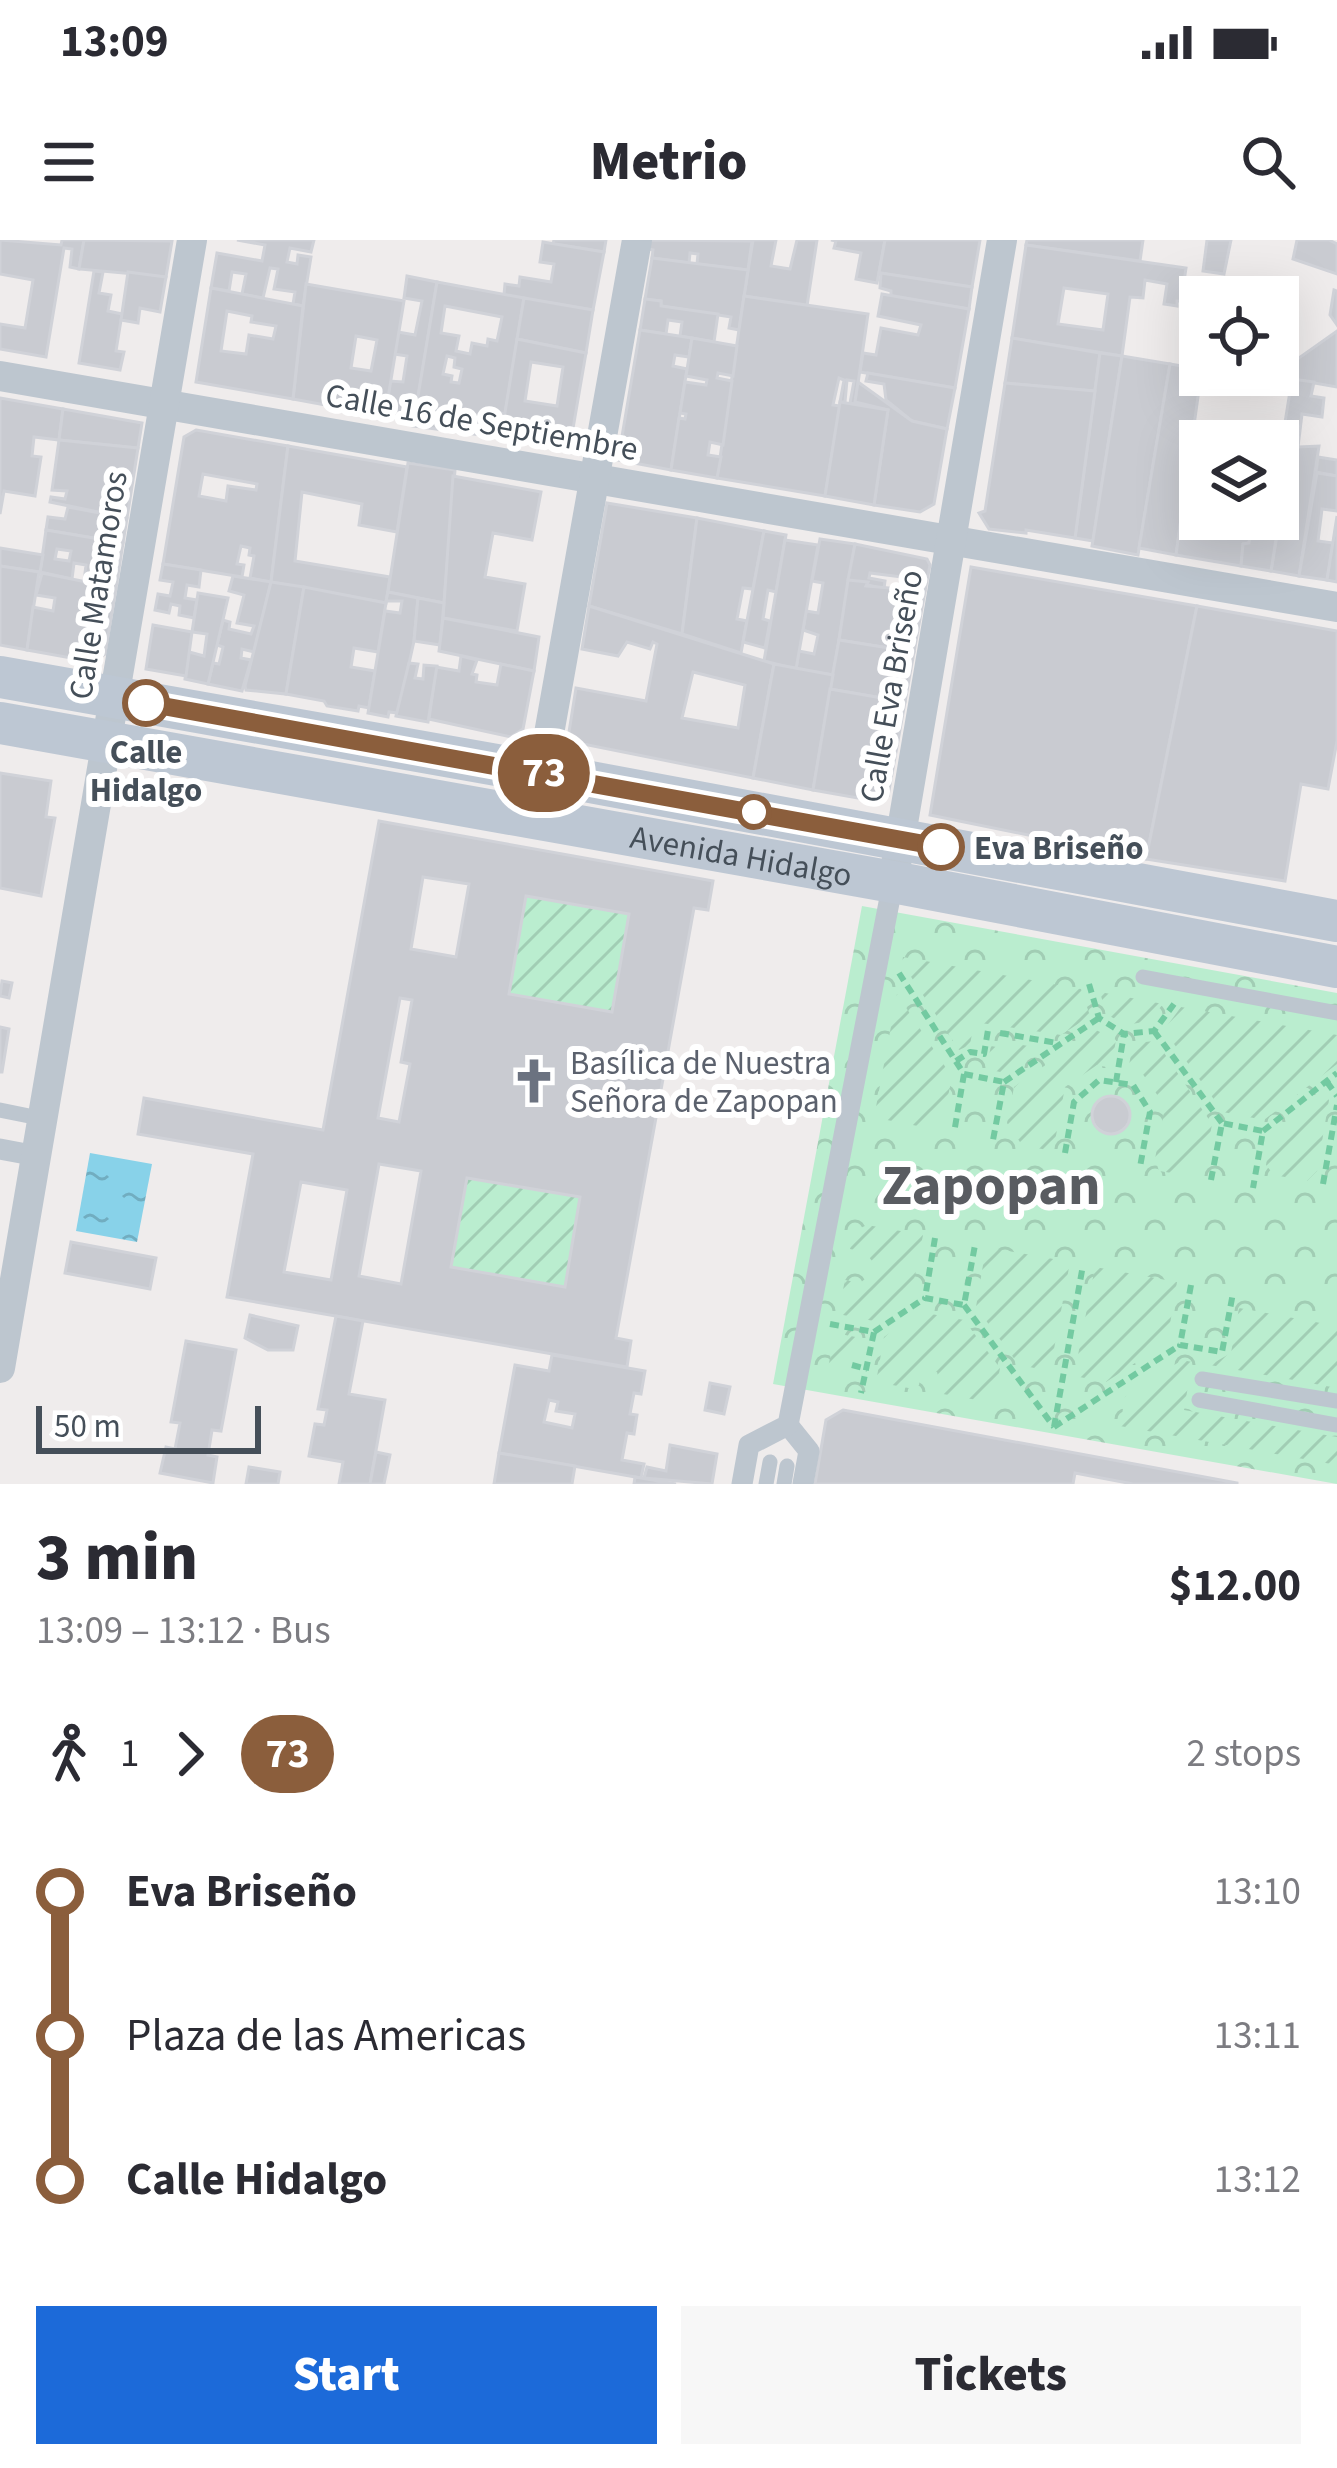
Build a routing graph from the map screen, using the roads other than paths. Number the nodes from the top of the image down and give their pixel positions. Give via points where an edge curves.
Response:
1 (192, 240) edge
2 (637, 240) edge
3 (1001, 240) edge
4 (0, 376) edge
5 (163, 404) junction
6 (597, 478) junction
7 (951, 538) junction
8 (1337, 607) edge
9 (0, 677) edge
10 (116, 697) junction
11 (0, 723) edge
12 (107, 743) junction
13 (542, 773) junction
14 (534, 818) junction
15 (900, 839) junction
16 (893, 882) junction
17 (1337, 921) edge
18 (1337, 967) edge
19 (1143, 977) dead end
20 (1337, 1013) edge
21 (0, 1110) edge
22 (44, 1119) junction
23 (0, 1149) edge
24 (38, 1156) junction
25 (0, 1368) edge
26 (1202, 1379) dead end
27 (1199, 1400) dead end
28 (1337, 1401) edge
29 (788, 1425) junction
30 (1337, 1425) edge
31 (780, 1471) edge
32 (742, 1484) edge
33 (766, 1484) edge
34 (803, 1484) edge

1 - 5 street, Calle Matamoros
2 - 6 street
3 - 7 street, Calle Eva Briseño
4 - 5 street, Calle 16 de Septiembre
5 - 6 street, Calle 16 de Septiembre
5 - 10 street, Calle Matamoros
6 - 7 street, Calle 16 de Septiembre
6 - 13 street
7 - 8 street, Calle 16 de Septiembre
7 - 15 street, Calle Eva Briseño
9 - 10 main road, Avenida Hidalgo
10 - 12 street, Calle Matamoros
10 - 13 main road, Avenida Hidalgo
11 - 12 main road, Avenida Hidalgo
12 - 14 main road, Avenida Hidalgo
12 - 22 street, Calle Matamoros
13 - 14 street
13 - 15 main road, Avenida Hidalgo
14 - 16 main road, Avenida Hidalgo
15 - 16 street, Calle Eva Briseño
15 - 17 main road, Avenida Hidalgo
16 - 18 main road, Avenida Hidalgo
16 - 29 street, Calle Eva Briseño
19 - 20 lane
21 - 22 lane
22 - 24 street, Calle Matamoros
23 - 24 street
24 - 25 street, Calle Matamoros
26 - 28 lane
27 - 30 lane
29 - 32 street via 749,1445
29 - 34 street, Calle Eva Briseño via 809,1451
31 - 33 lane

